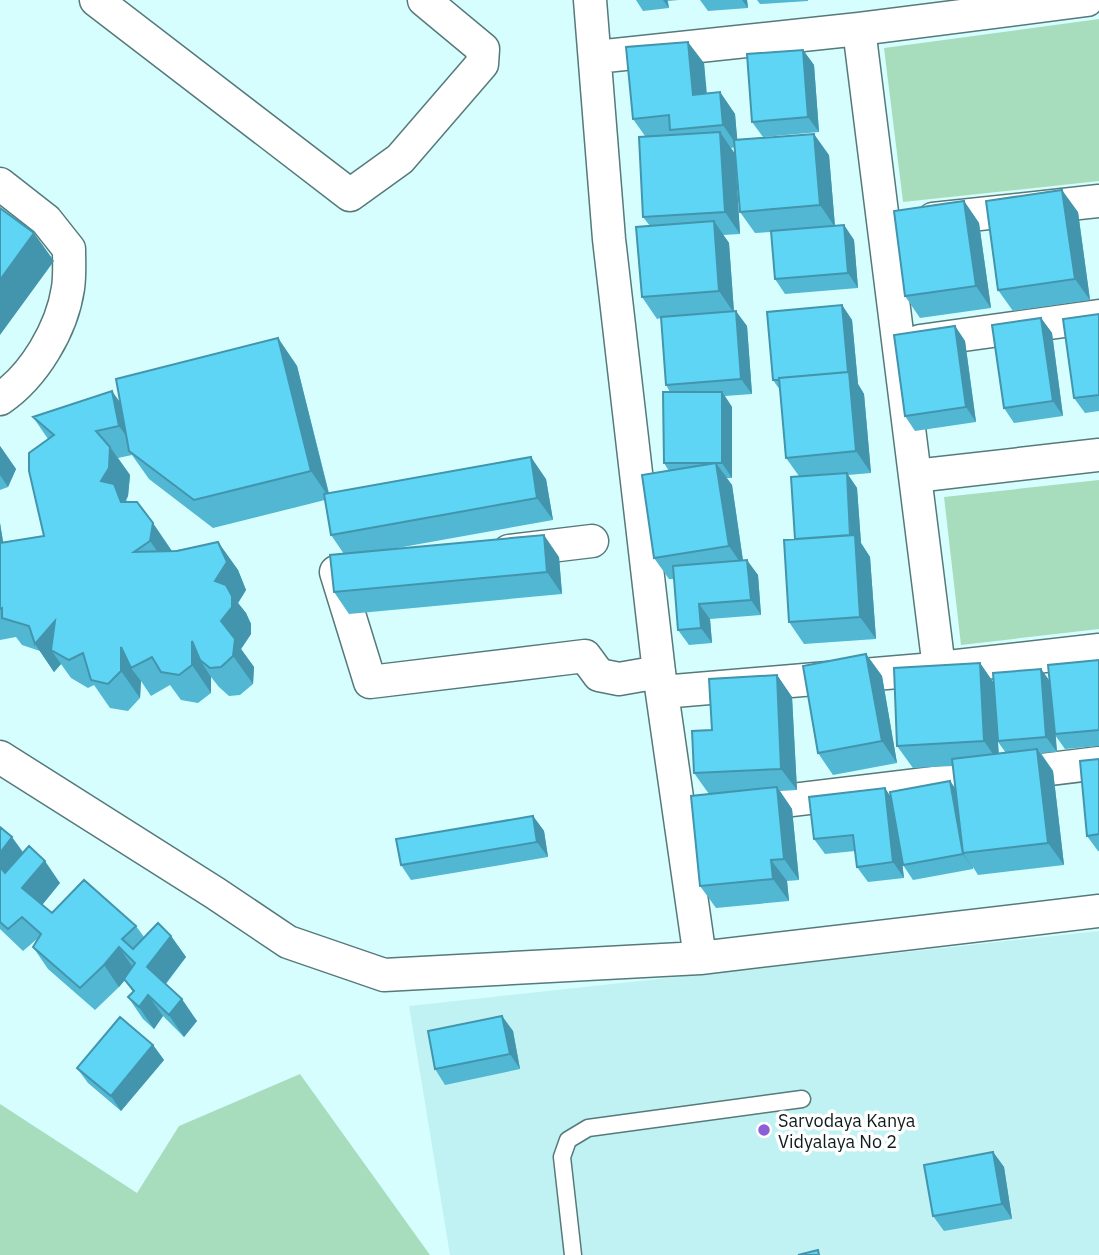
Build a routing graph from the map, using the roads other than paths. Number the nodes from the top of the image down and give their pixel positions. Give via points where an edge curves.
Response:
1 (96, 0) edge
2 (424, 0) edge
3 (590, 0) edge
4 (1087, 0) edge
5 (859, 29) junction
6 (596, 57) junction
7 (0, 184) edge
8 (1099, 201) edge
9 (884, 225) junction
10 (1099, 316) edge
11 (899, 344) junction
12 (0, 399) edge
13 (1099, 455) edge
14 (915, 476) junction
15 (592, 541) dead end
16 (484, 554) edge
17 (362, 569) edge
18 (1099, 650) edge
19 (939, 668) junction
20 (661, 682) junction
21 (0, 757) edge
22 (1099, 763) edge
23 (701, 811) junction
24 (1099, 911) edge
25 (699, 958) junction
26 (802, 1099) dead end
27 (573, 1255) edge

1 - 2 street via 350,195 400,159 482,64 483,48
3 - 6 street
4 - 5 street
5 - 6 street
5 - 9 street
6 - 20 street via 609,239
7 - 12 street via 46,220 69,249 68,289 52,340 16,388
8 - 9 street
9 - 11 street
10 - 11 street
11 - 14 street
13 - 14 street
14 - 19 street
15 - 16 street
17 - 20 street via 334,572 370,682 585,656 599,675
18 - 19 street
19 - 20 street
20 - 23 street
21 - 25 street via 288,942 384,975
22 - 23 street
23 - 25 street
24 - 25 street
26 - 27 lane via 588,1128 568,1140 562,1157

